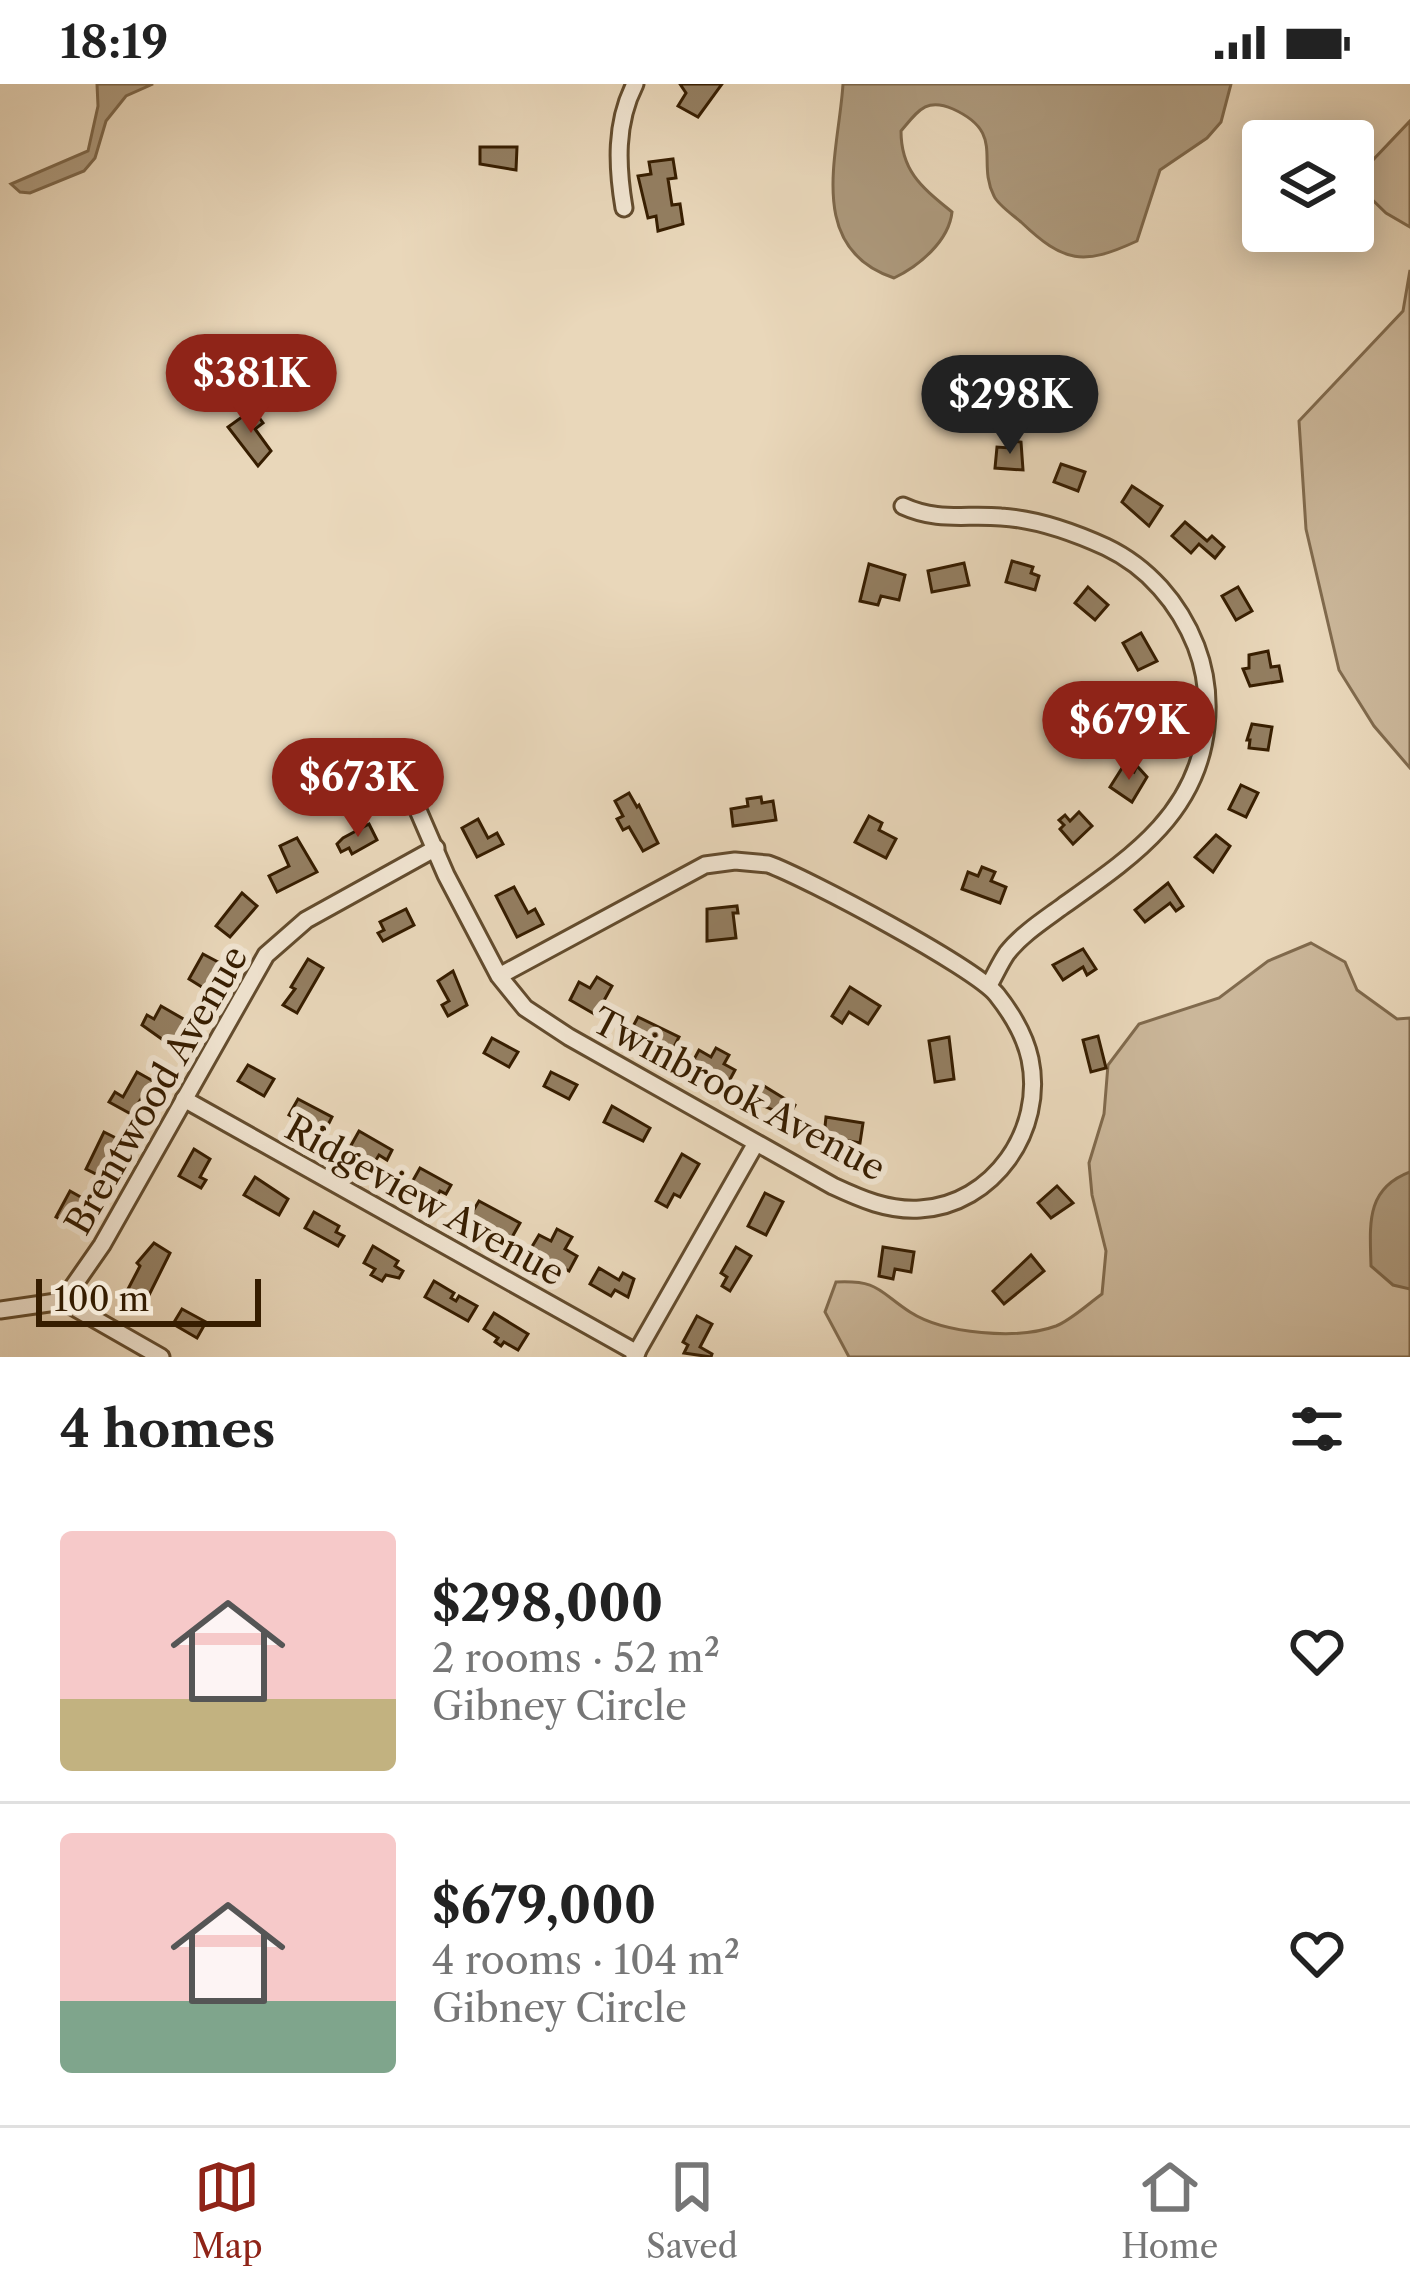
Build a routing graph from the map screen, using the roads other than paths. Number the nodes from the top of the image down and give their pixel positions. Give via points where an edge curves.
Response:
1 (635, 84) edge
2 (625, 208) dead end
3 (903, 506) dead end
4 (414, 801) dead end
5 (436, 848) junction
6 (499, 976) junction
7 (989, 985) junction
8 (184, 1099) junction
9 (756, 1143) junction
10 (63, 1300) junction
11 (0, 1310) edge
12 (636, 1355) edge
13 (160, 1357) edge

1 - 2 street via 619,148
3 - 7 street via 936,518 1044,524 1110,549 1175,605 1206,685 1205,742 1169,820 1021,939
4 - 5 street, Twinbrook Avenue
5 - 6 street, Twinbrook Avenue
5 - 8 street, Brentwood Avenue via 278,942
6 - 7 street, Twinbrook Avenue via 705,866 753,862 784,870
6 - 9 street, Twinbrook Avenue via 526,1008 569,1037
7 - 9 street, Twinbrook Avenue via 1018,1026 1033,1078 1024,1132 982,1188 933,1208 881,1206
8 - 10 street, Brentwood Avenue
8 - 12 street, Ridgeview Avenue
9 - 12 street
10 - 11 street
10 - 13 street

